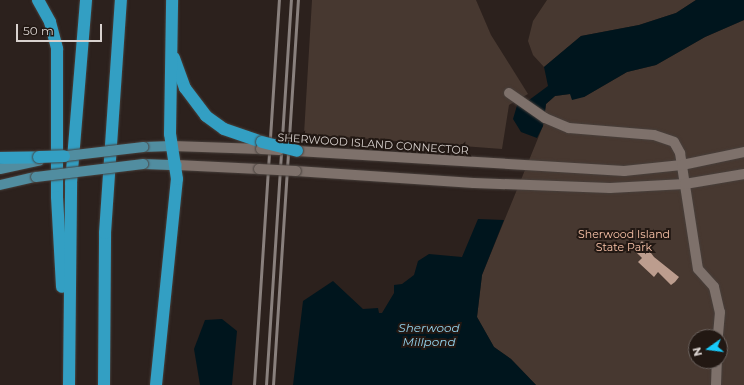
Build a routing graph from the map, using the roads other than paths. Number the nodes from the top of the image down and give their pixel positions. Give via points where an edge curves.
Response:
1 (38, 0) edge
2 (86, 0) edge
3 (121, 0) edge
4 (172, 0) edge
5 (172, 51) junction
6 (509, 92) dead end
7 (262, 145) junction
8 (172, 146) junction
9 (297, 151) joint
10 (744, 152) edge
11 (64, 156) joint
12 (0, 158) edge
13 (39, 159) junction
14 (177, 165) junction
15 (682, 165) junction
16 (0, 169) edge
17 (744, 174) edge
18 (685, 184) junction
19 (0, 185) edge
20 (719, 329) edge
21 (69, 350) junction
22 (717, 369) edge
23 (69, 385) edge
24 (104, 385) edge
25 (156, 385) edge
26 (716, 385) edge

1 - 21 highway via 50,22 57,49 58,233
2 - 21 highway via 71,183
3 - 24 highway via 105,233
4 - 5 highway
5 - 7 highway via 185,88 202,112 224,129
5 - 8 highway
6 - 15 street via 545,118 569,128 668,138 678,147
7 - 8 street, SHERWOOD ISLAND CONNECTOR
7 - 9 highway, bridge
8 - 11 main road, SHERWOOD ISLAND CONNECTOR, bridge
8 - 14 highway
9 - 15 street, SHERWOOD ISLAND CONNECTOR via 580,170 624,171
10 - 15 street, SHERWOOD ISLAND CONNECTOR
11 - 13 highway, bridge
12 - 13 highway
13 - 16 main road
14 - 18 street, bridge via 578,187
14 - 19 main road, bridge via 143,164 36,177
14 - 25 highway
15 - 18 street
17 - 18 street
18 - 20 street via 698,269 714,287 720,312
21 - 23 highway
22 - 26 street

